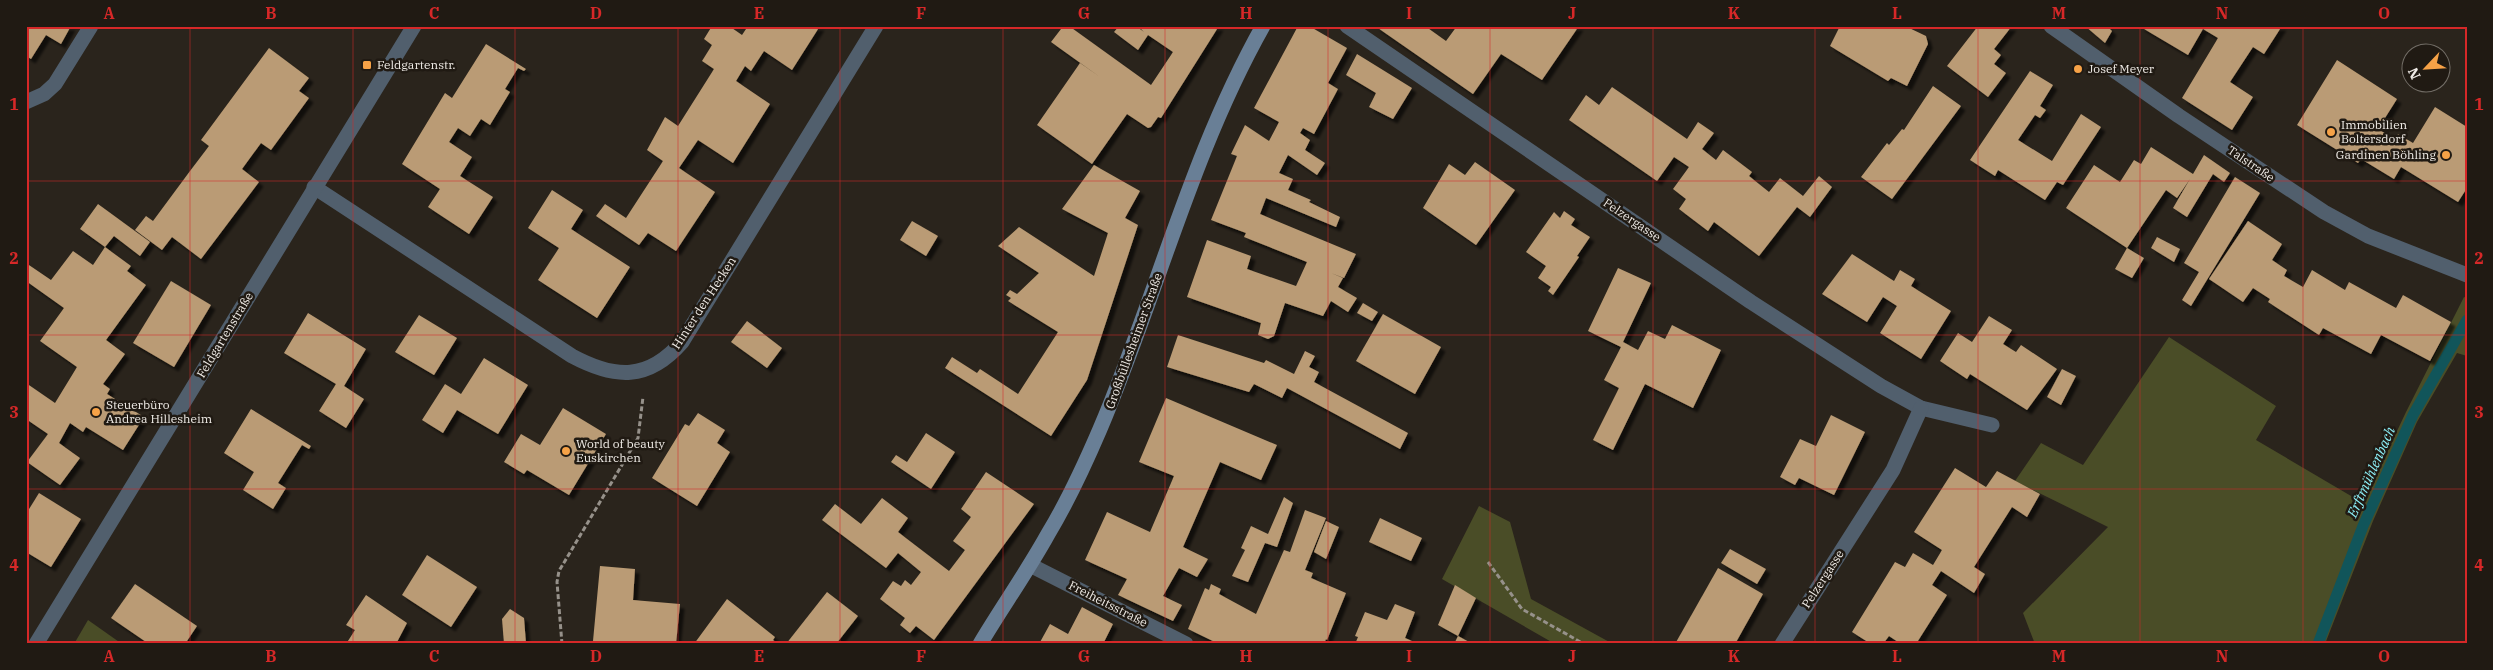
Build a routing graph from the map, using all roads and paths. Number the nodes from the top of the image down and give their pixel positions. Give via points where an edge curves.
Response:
1 (91, 26) edge
2 (414, 26) edge
3 (876, 26) edge
4 (1263, 26) edge
5 (1347, 26) edge
6 (2051, 26) edge
7 (26, 102) edge
8 (314, 187) junction
9 (2460, 272) edge
10 (646, 368) junction
11 (1921, 408) junction
12 (1992, 425) dead end
13 (1488, 562) dead end
14 (1030, 564) junction
15 (36, 644) edge
16 (562, 644) edge
17 (980, 644) edge
18 (1186, 644) edge
19 (1584, 644) edge
20 (1782, 644) edge

1 - 7 street via 55,84 44,94
2 - 8 street, Feldgartenstraße
3 - 10 street, Hinter den Hecken via 682,342 671,354
4 - 14 street, Großbüllesheimer Straße via 1203,150 1099,431 1049,533
5 - 11 street, Pelzergasse via 1751,302
6 - 9 street, Talstraße via 2324,212 2368,236
8 - 10 street, Hinter den Hecken via 572,356 591,366 620,374
8 - 15 street, Feldgartenstraße
10 - 16 path via 638,438 559,570
11 - 12 street, Pelzergasse
11 - 20 street, Pelzergasse via 1893,470
13 - 19 path via 1522,609
14 - 17 street, Großbüllesheimer Straße
14 - 18 street, Freiheitsstraße

